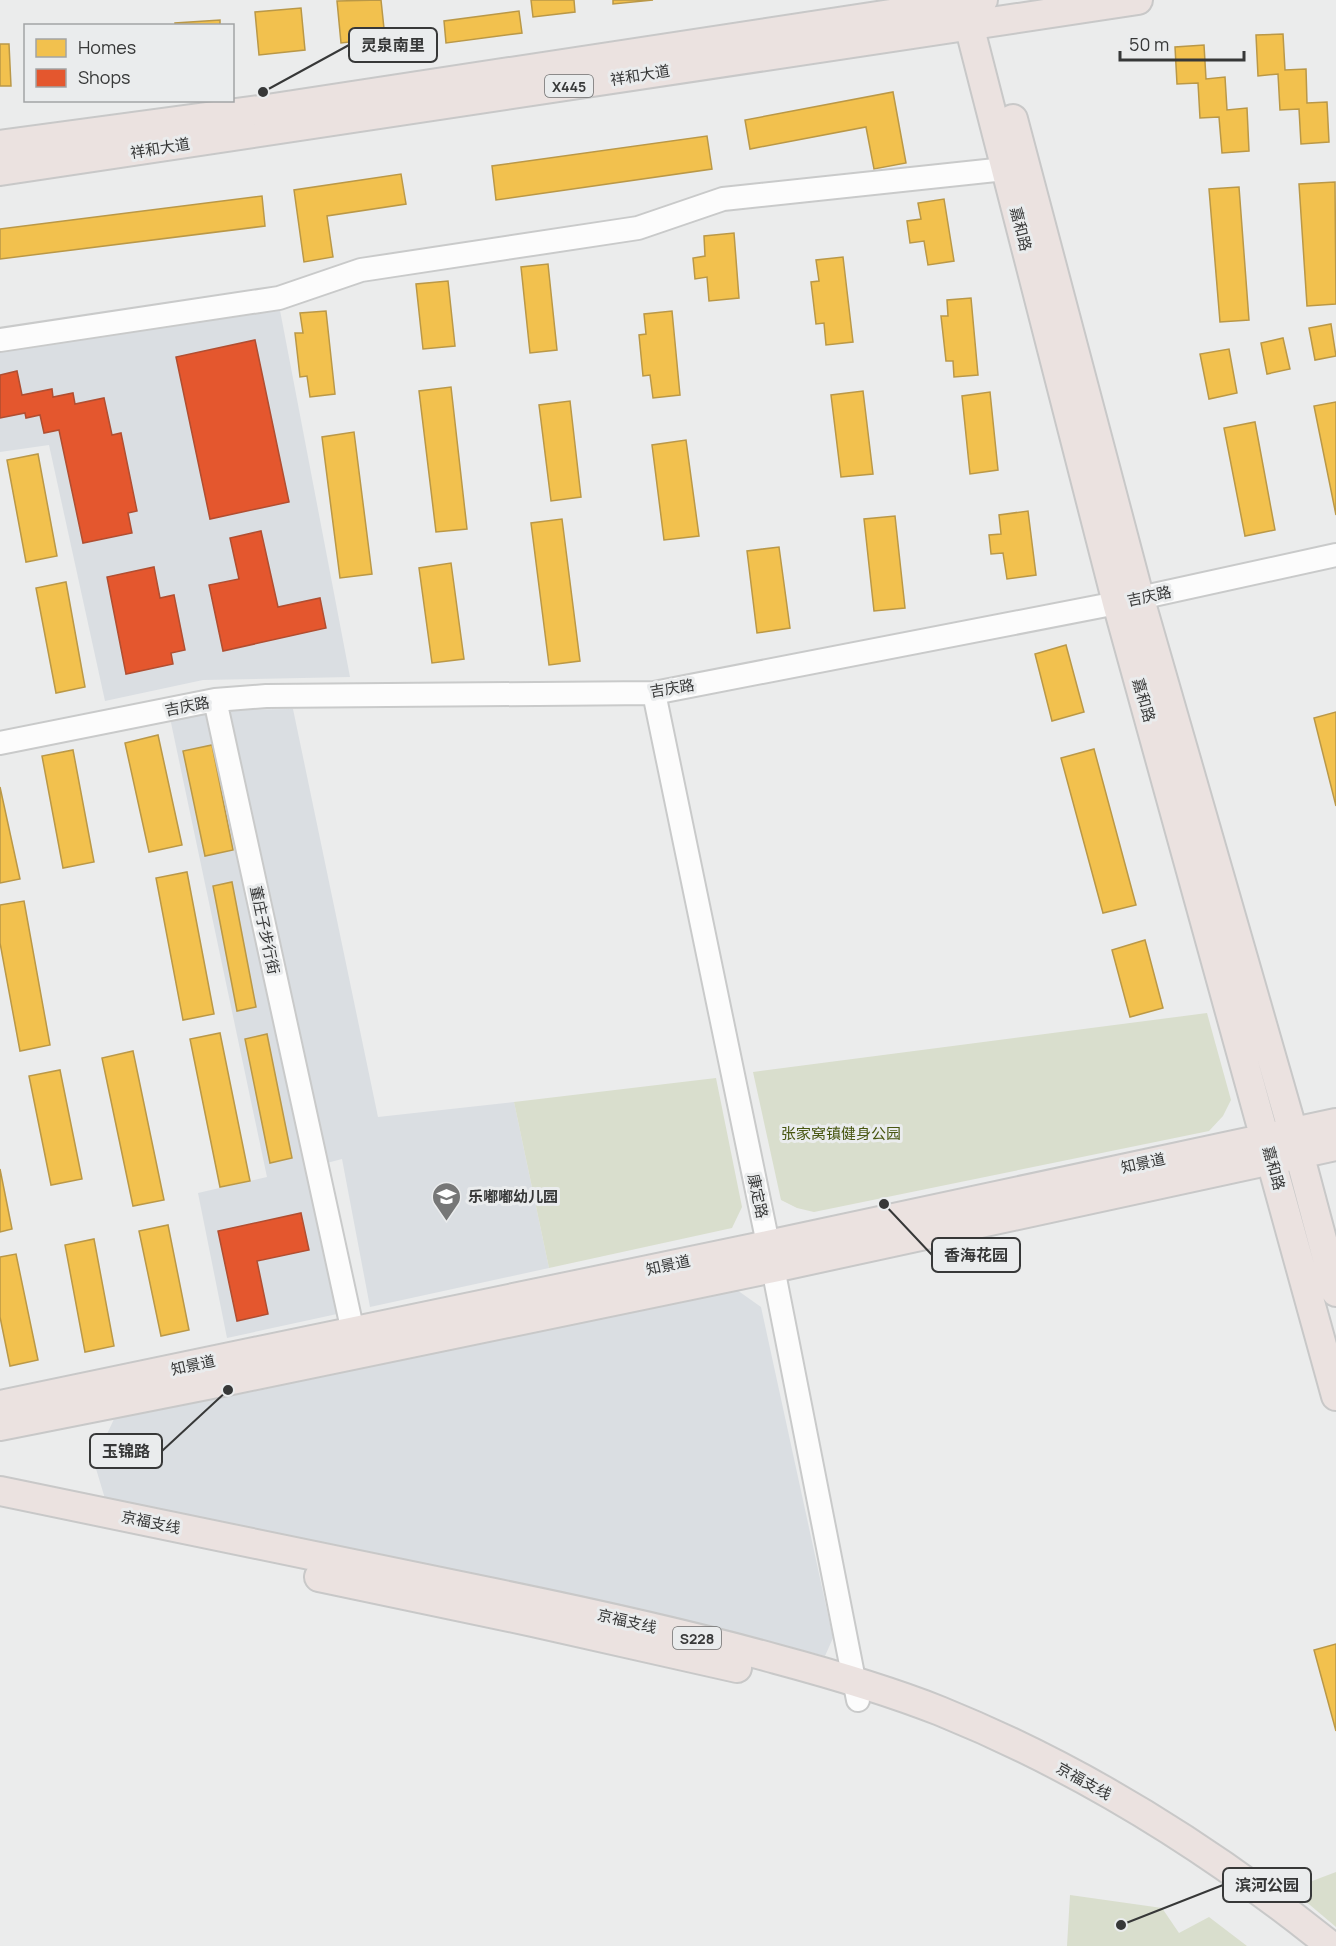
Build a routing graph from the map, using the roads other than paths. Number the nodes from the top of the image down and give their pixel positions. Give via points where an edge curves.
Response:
1 (1138, 0) edge
2 (978, 10) edge
3 (0, 145) edge
4 (1005, 169) junction
5 (0, 171) edge
6 (0, 340) edge
7 (1336, 555) edge
8 (1128, 600) junction
9 (654, 693) junction
10 (215, 700) junction
11 (0, 744) edge
12 (1336, 1123) edge
13 (1282, 1145) junction
14 (1336, 1146) edge
15 (770, 1256) junction
16 (1336, 1292) edge
17 (355, 1342) junction
18 (1336, 1396) edge
19 (0, 1405) edge
20 (0, 1426) edge
21 (0, 1491) edge
22 (0, 1509) edge
23 (856, 1690) junction
24 (1300, 1946) edge
25 (1331, 1946) edge

1 - 2 main road, 祥和大道 / X445
2 - 3 main road, 祥和大道 / X445
2 - 4 main road, 嘉和路
2 - 5 main road, 祥和大道 / X445
2 - 8 main road, 嘉和路
4 - 6 street via 723,199 638,228 361,270 279,298
4 - 8 main road, 嘉和路
7 - 8 street, 吉庆路
8 - 9 street, 吉庆路
8 - 13 main road, 嘉和路
9 - 10 street, 吉庆路 via 266,696
9 - 15 street, 康定路
10 - 11 street, 吉庆路
10 - 17 street, 董庄子步行街
12 - 13 main road, 知景道
13 - 14 main road, 知景道
13 - 15 main road, 知景道
13 - 16 main road, 嘉和路
13 - 18 main road, 嘉和路
15 - 17 main road, 知景道
15 - 23 street, 康定路
17 - 19 main road, 知景道
17 - 20 main road, 知景道 via 227,1381
21 - 23 main road, 京福支线 / S228 via 585,1612 724,1645
22 - 23 main road, 京福支线 / S228
23 - 24 main road, 京福支线 / S228 via 1067,1792 1125,1825 1214,1881
23 - 25 main road, 京福支线 / S228 via 940,1711 1080,1778 1223,1865

